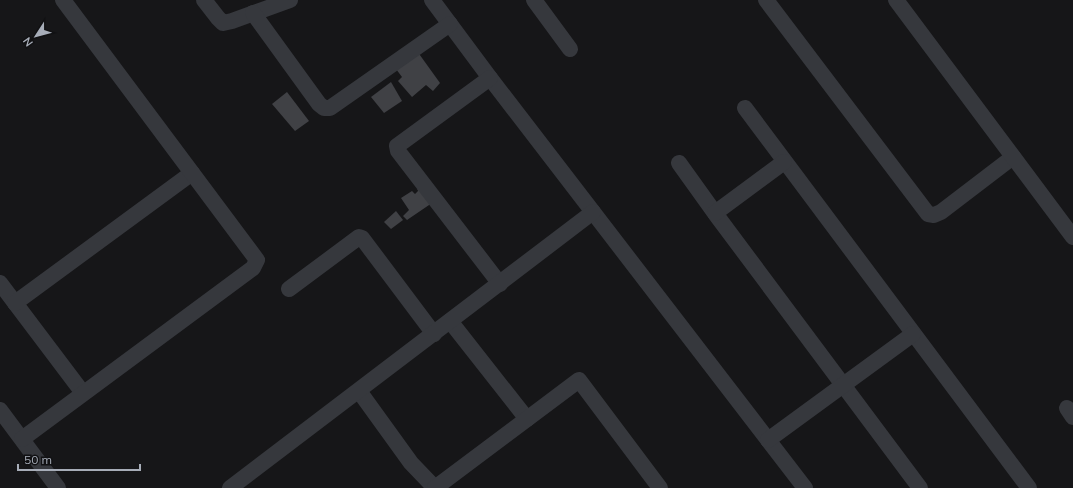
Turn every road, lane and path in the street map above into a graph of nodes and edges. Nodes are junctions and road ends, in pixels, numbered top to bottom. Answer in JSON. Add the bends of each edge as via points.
{"nodes":[{"id":1,"x":63,"y":0,"type":"edge"},
{"id":2,"x":204,"y":0,"type":"edge"},
{"id":3,"x":290,"y":0,"type":"edge"},
{"id":4,"x":432,"y":0,"type":"edge"},
{"id":5,"x":534,"y":0,"type":"edge"},
{"id":6,"x":766,"y":0,"type":"edge"},
{"id":7,"x":896,"y":0,"type":"edge"},
{"id":8,"x":253,"y":13,"type":"junction"},
{"id":9,"x":450,"y":24,"type":"junction"},
{"id":10,"x":570,"y":48,"type":"dead end"},
{"id":11,"x":490,"y":78,"type":"junction"},
{"id":12,"x":744,"y":108,"type":"dead end"},
{"id":13,"x":1013,"y":157,"type":"junction"},
{"id":14,"x":784,"y":162,"type":"junction"},
{"id":15,"x":679,"y":163,"type":"dead end"},
{"id":16,"x":192,"y":173,"type":"junction"},
{"id":17,"x":593,"y":212,"type":"junction"},
{"id":18,"x":715,"y":214,"type":"junction"},
{"id":19,"x":1073,"y":237,"type":"edge"},
{"id":20,"x":0,"y":283,"type":"edge"},
{"id":21,"x":500,"y":284,"type":"junction"},
{"id":22,"x":289,"y":289,"type":"dead end"},
{"id":23,"x":15,"y":303,"type":"junction"},
{"id":24,"x":450,"y":321,"type":"junction"},
{"id":25,"x":434,"y":334,"type":"junction"},
{"id":26,"x":913,"y":334,"type":"junction"},
{"id":27,"x":843,"y":385,"type":"junction"},
{"id":28,"x":359,"y":391,"type":"junction"},
{"id":29,"x":83,"y":393,"type":"junction"},
{"id":30,"x":0,"y":410,"type":"edge"},
{"id":31,"x":527,"y":419,"type":"junction"},
{"id":32,"x":22,"y":439,"type":"junction"},
{"id":33,"x":768,"y":440,"type":"junction"},
{"id":34,"x":58,"y":488,"type":"edge"},
{"id":35,"x":230,"y":488,"type":"edge"},
{"id":36,"x":435,"y":488,"type":"edge"},
{"id":37,"x":660,"y":488,"type":"edge"},
{"id":38,"x":805,"y":488,"type":"edge"},
{"id":39,"x":920,"y":488,"type":"edge"},
{"id":40,"x":1029,"y":488,"type":"edge"}],
"edges":[{"from":1,"to":16,"type":"street"},
{"from":2,"to":8,"type":"street","via":[[223,23]]},
{"from":3,"to":8,"type":"street"},
{"from":4,"to":9,"type":"street"},
{"from":5,"to":10,"type":"street"},
{"from":6,"to":13,"type":"street","via":[[928,214],[941,212]]},
{"from":7,"to":13,"type":"street"},
{"from":8,"to":9,"type":"street","via":[[324,108],[330,108]]},
{"from":9,"to":11,"type":"street"},
{"from":11,"to":17,"type":"street"},
{"from":11,"to":21,"type":"street","via":[[398,146],[398,151]]},
{"from":12,"to":14,"type":"street"},
{"from":13,"to":19,"type":"street"},
{"from":14,"to":18,"type":"street"},
{"from":14,"to":26,"type":"street"},
{"from":15,"to":18,"type":"street"},
{"from":16,"to":23,"type":"street"},
{"from":16,"to":29,"type":"street","via":[[257,260],[254,268]]},
{"from":17,"to":21,"type":"street"},
{"from":17,"to":33,"type":"street"},
{"from":18,"to":27,"type":"street"},
{"from":20,"to":23,"type":"street"},
{"from":21,"to":24,"type":"street"},
{"from":22,"to":25,"type":"street","via":[[359,237]]},
{"from":23,"to":29,"type":"street"},
{"from":24,"to":25,"type":"street"},
{"from":24,"to":31,"type":"street"},
{"from":25,"to":28,"type":"street"},
{"from":26,"to":27,"type":"street"},
{"from":26,"to":40,"type":"street"},
{"from":27,"to":33,"type":"street"},
{"from":27,"to":39,"type":"street"},
{"from":28,"to":35,"type":"street"},
{"from":28,"to":36,"type":"street","via":[[411,463]]},
{"from":29,"to":32,"type":"street"},
{"from":30,"to":32,"type":"street"},
{"from":31,"to":36,"type":"street"},
{"from":31,"to":37,"type":"street","via":[[579,380]]},
{"from":32,"to":34,"type":"street"},
{"from":33,"to":38,"type":"street"}]}
